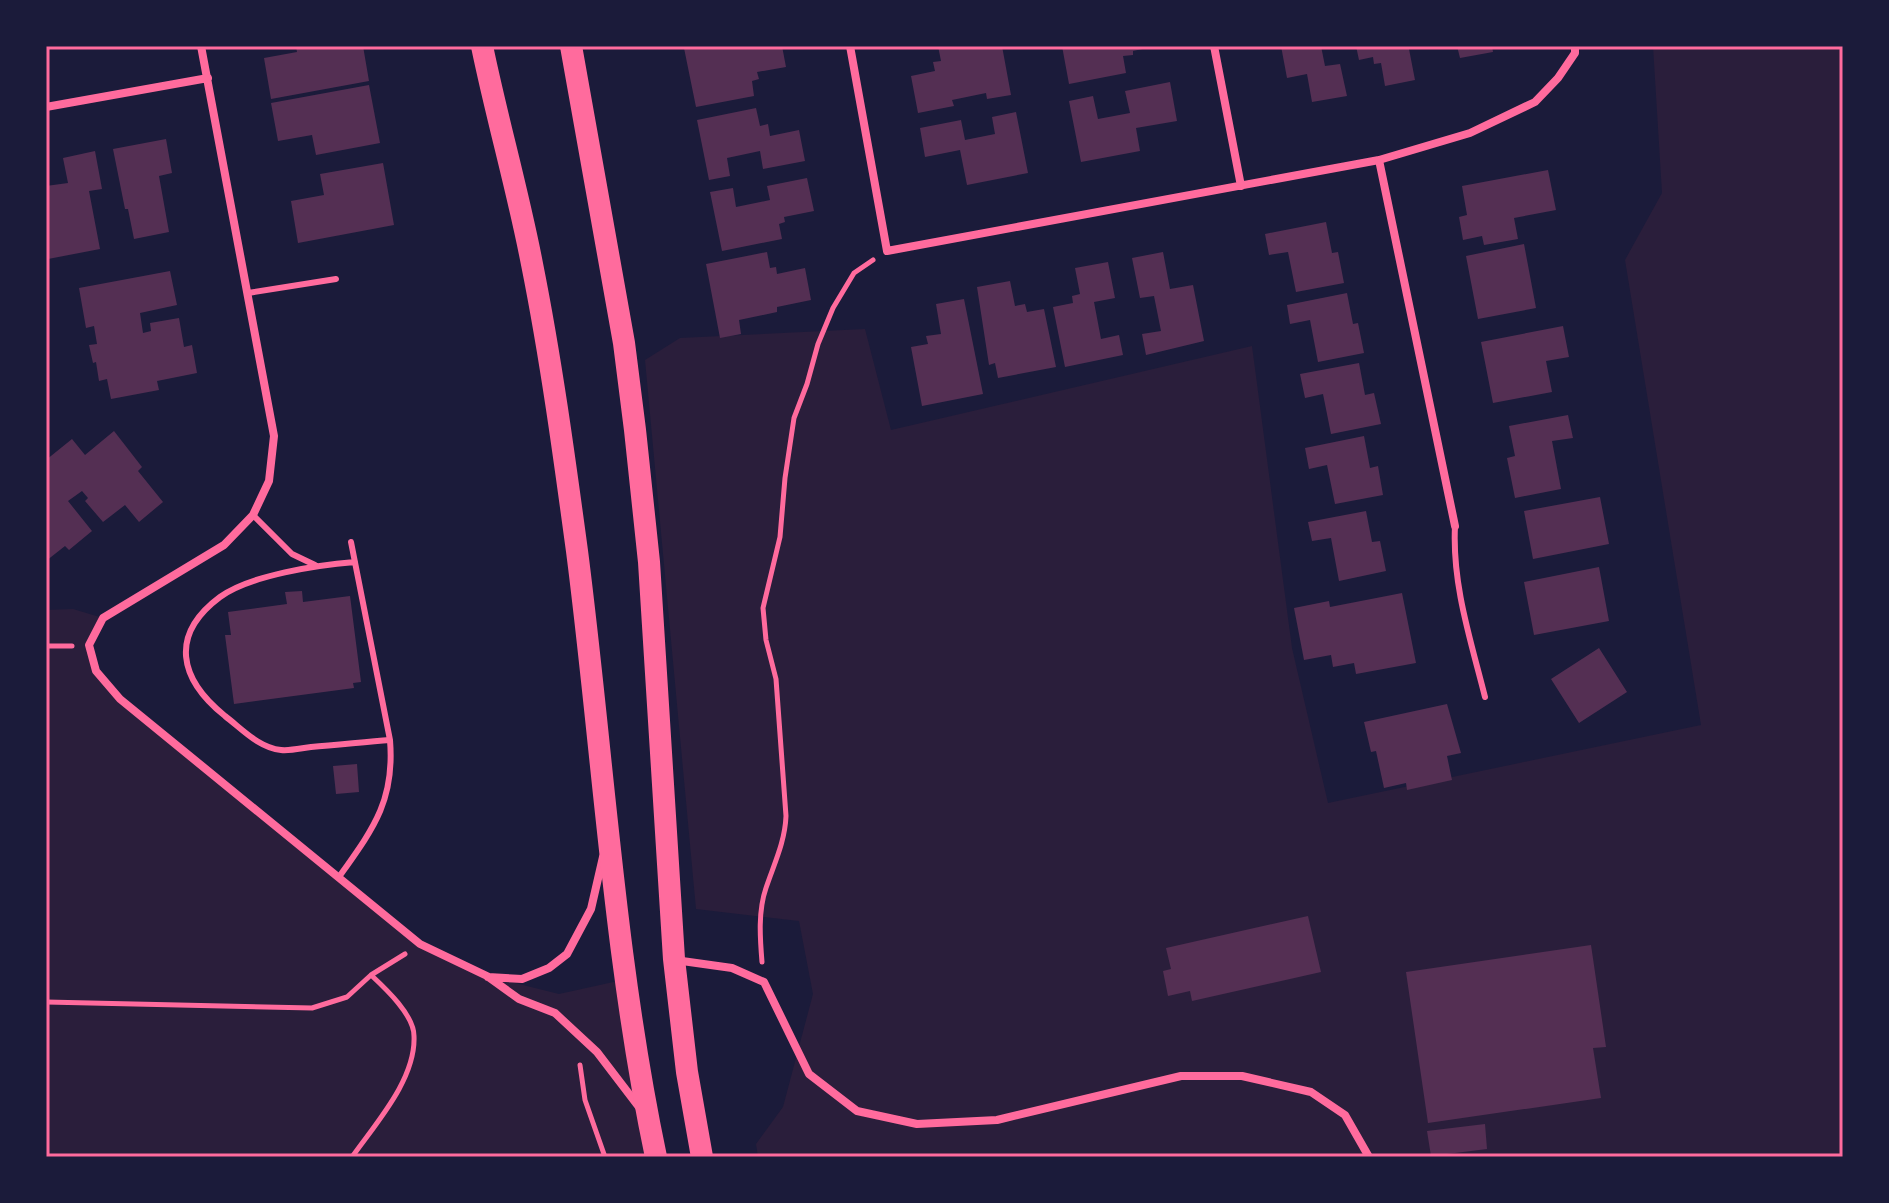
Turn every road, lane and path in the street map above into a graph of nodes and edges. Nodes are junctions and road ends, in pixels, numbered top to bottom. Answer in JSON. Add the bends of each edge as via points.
{"nodes":[{"id":1,"x":201,"y":46,"type":"edge"},
{"id":2,"x":482,"y":46,"type":"edge"},
{"id":3,"x":571,"y":46,"type":"edge"},
{"id":4,"x":850,"y":46,"type":"edge"},
{"id":5,"x":1214,"y":46,"type":"edge"},
{"id":6,"x":1575,"y":46,"type":"edge"},
{"id":7,"x":208,"y":78,"type":"junction"},
{"id":8,"x":46,"y":107,"type":"edge"},
{"id":9,"x":1379,"y":160,"type":"junction"},
{"id":10,"x":1241,"y":186,"type":"junction"},
{"id":11,"x":887,"y":251,"type":"junction"},
{"id":12,"x":336,"y":279,"type":"dead end"},
{"id":13,"x":248,"y":293,"type":"junction"},
{"id":14,"x":253,"y":515,"type":"junction"},
{"id":15,"x":1455,"y":526,"type":"joint"},
{"id":16,"x":351,"y":542,"type":"dead end"},
{"id":17,"x":355,"y":562,"type":"junction"},
{"id":18,"x":315,"y":566,"type":"junction"},
{"id":19,"x":1485,"y":697,"type":"dead end"},
{"id":20,"x":390,"y":740,"type":"junction"},
{"id":21,"x":608,"y":836,"type":"junction"},
{"id":22,"x":339,"y":877,"type":"junction"},
{"id":23,"x":420,"y":944,"type":"junction"},
{"id":24,"x":674,"y":959,"type":"junction"},
{"id":25,"x":371,"y":975,"type":"junction"},
{"id":26,"x":487,"y":976,"type":"junction"},
{"id":27,"x":764,"y":982,"type":"junction"},
{"id":28,"x":46,"y":1002,"type":"edge"},
{"id":29,"x":576,"y":1059,"type":"dead end"},
{"id":30,"x":648,"y":1118,"type":"junction"},
{"id":31,"x":352,"y":1157,"type":"edge"},
{"id":32,"x":605,"y":1157,"type":"edge"},
{"id":33,"x":656,"y":1157,"type":"edge"},
{"id":34,"x":702,"y":1157,"type":"edge"},
{"id":35,"x":1369,"y":1157,"type":"edge"}],
"edges":[{"from":1,"to":7,"type":"street"},
{"from":2,"to":21,"type":"highway","via":[[532,263],[555,395]]},
{"from":3,"to":24,"type":"highway","via":[[635,430]]},
{"from":4,"to":11,"type":"street"},
{"from":5,"to":10,"type":"street"},
{"from":6,"to":9,"type":"street","via":[[1558,78],[1535,102],[1470,133]]},
{"from":7,"to":8,"type":"street"},
{"from":7,"to":13,"type":"street"},
{"from":9,"to":10,"type":"street"},
{"from":9,"to":15,"type":"street"},
{"from":10,"to":11,"type":"street"},
{"from":11,"to":27,"type":"path","via":[[854,273],[833,308],[789,447],[780,537],[763,608],[776,679],[786,816],[786,832],[762,902]]},
{"from":12,"to":13,"type":"lane"},
{"from":13,"to":14,"type":"street","via":[[274,436],[269,481]]},
{"from":14,"to":18,"type":"lane","via":[[292,554]]},
{"from":14,"to":22,"type":"street","via":[[224,545],[103,618],[89,645],[96,671],[120,699]]},
{"from":15,"to":19,"type":"lane","via":[[1456,579]]},
{"from":16,"to":17,"type":"lane"},
{"from":17,"to":18,"type":"lane"},
{"from":17,"to":20,"type":"lane"},
{"from":18,"to":20,"type":"lane","via":[[221,596],[186,639],[184,659],[192,680],[208,702],[263,746],[282,750]]},
{"from":20,"to":22,"type":"lane","via":[[392,775],[383,806]]},
{"from":21,"to":26,"type":"street","via":[[591,909],[567,954],[522,979]]},
{"from":21,"to":30,"type":"highway"},
{"from":22,"to":23,"type":"street"},
{"from":23,"to":25,"type":"path"},
{"from":23,"to":26,"type":"street"},
{"from":24,"to":27,"type":"street","via":[[732,968]]},
{"from":24,"to":34,"type":"highway"},
{"from":25,"to":28,"type":"path","via":[[347,997],[312,1008]]},
{"from":25,"to":31,"type":"path","via":[[399,1003],[415,1034],[406,1080]]},
{"from":26,"to":30,"type":"street","via":[[519,999],[555,1013],[575,1030]]},
{"from":27,"to":35,"type":"street","via":[[809,1074],[857,1111],[917,1124],[997,1120],[1181,1076],[1242,1076],[1311,1092],[1345,1115]]},
{"from":29,"to":32,"type":"path"},
{"from":30,"to":33,"type":"highway"}]}
